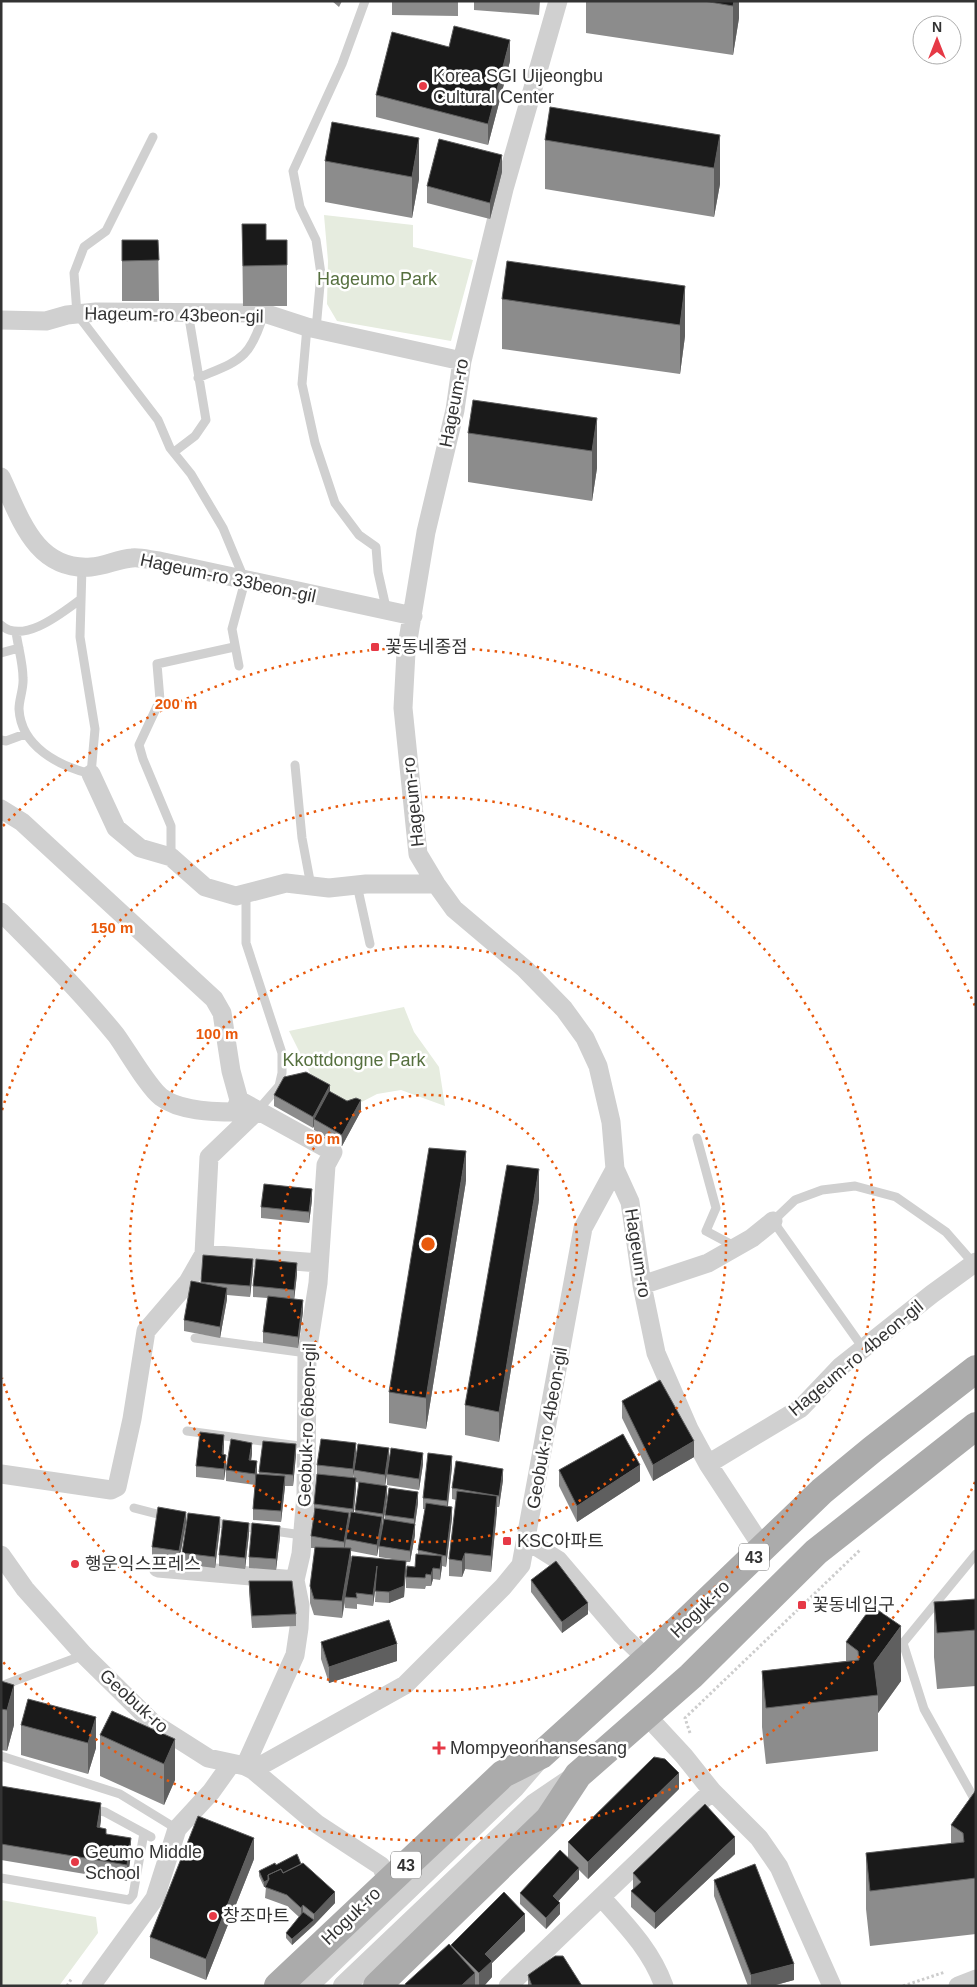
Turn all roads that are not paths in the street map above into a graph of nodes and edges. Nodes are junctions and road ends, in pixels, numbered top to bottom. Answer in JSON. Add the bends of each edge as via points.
{"nodes":[{"id":1,"x":365,"y":1,"type":"edge"},
{"id":2,"x":558,"y":1,"type":"edge"},
{"id":3,"x":153,"y":137,"type":"dead end"},
{"id":4,"x":188,"y":312,"type":"junction"},
{"id":5,"x":264,"y":313,"type":"junction"},
{"id":6,"x":77,"y":314,"type":"junction"},
{"id":7,"x":1,"y":320,"type":"edge"},
{"id":8,"x":312,"y":328,"type":"junction"},
{"id":9,"x":462,"y":361,"type":"junction"},
{"id":10,"x":198,"y":378,"type":"junction"},
{"id":11,"x":174,"y":452,"type":"junction"},
{"id":12,"x":1,"y":477,"type":"edge"},
{"id":13,"x":82,"y":567,"type":"junction"},
{"id":14,"x":246,"y":580,"type":"junction"},
{"id":15,"x":81,"y":599,"type":"junction"},
{"id":16,"x":387,"y":612,"type":"junction"},
{"id":17,"x":413,"y":616,"type":"junction"},
{"id":18,"x":1,"y":625,"type":"edge"},
{"id":19,"x":16,"y":632,"type":"junction"},
{"id":20,"x":234,"y":647,"type":"junction"},
{"id":21,"x":19,"y":648,"type":"junction"},
{"id":22,"x":1,"y":653,"type":"edge"},
{"id":23,"x":239,"y":666,"type":"dead end"},
{"id":24,"x":26,"y":734,"type":"junction"},
{"id":25,"x":1,"y":740,"type":"edge"},
{"id":26,"x":295,"y":765,"type":"dead end"},
{"id":27,"x":91,"y":774,"type":"junction"},
{"id":28,"x":1,"y":809,"type":"edge"},
{"id":29,"x":171,"y":857,"type":"junction"},
{"id":30,"x":436,"y":884,"type":"junction"},
{"id":31,"x":357,"y":885,"type":"junction"},
{"id":32,"x":311,"y":886,"type":"junction"},
{"id":33,"x":246,"y":893,"type":"junction"},
{"id":34,"x":1,"y":912,"type":"edge"},
{"id":35,"x":370,"y":944,"type":"dead end"},
{"id":36,"x":239,"y":1100,"type":"junction"},
{"id":37,"x":258,"y":1110,"type":"junction"},
{"id":38,"x":697,"y":1138,"type":"dead end"},
{"id":39,"x":615,"y":1169,"type":"junction"},
{"id":40,"x":773,"y":1221,"type":"junction"},
{"id":41,"x":736,"y":1247,"type":"junction"},
{"id":42,"x":204,"y":1254,"type":"junction"},
{"id":43,"x":319,"y":1263,"type":"junction"},
{"id":44,"x":975,"y":1263,"type":"edge"},
{"id":45,"x":642,"y":1285,"type":"junction"},
{"id":46,"x":195,"y":1338,"type":"dead end"},
{"id":47,"x":863,"y":1348,"type":"junction"},
{"id":48,"x":307,"y":1354,"type":"junction"},
{"id":49,"x":976,"y":1370,"type":"edge"},
{"id":50,"x":976,"y":1426,"type":"edge"},
{"id":51,"x":187,"y":1431,"type":"dead end"},
{"id":52,"x":307,"y":1447,"type":"junction"},
{"id":53,"x":708,"y":1464,"type":"junction"},
{"id":54,"x":1,"y":1474,"type":"edge"},
{"id":55,"x":134,"y":1508,"type":"dead end"},
{"id":56,"x":526,"y":1540,"type":"junction"},
{"id":57,"x":305,"y":1548,"type":"junction"},
{"id":58,"x":763,"y":1548,"type":"junction"},
{"id":59,"x":976,"y":1554,"type":"edge"},
{"id":60,"x":2,"y":1559,"type":"edge"},
{"id":61,"x":158,"y":1568,"type":"dead end"},
{"id":62,"x":295,"y":1580,"type":"junction"},
{"id":63,"x":84,"y":1655,"type":"junction"},
{"id":64,"x":647,"y":1659,"type":"junction"},
{"id":65,"x":1,"y":1686,"type":"edge"},
{"id":66,"x":646,"y":1715,"type":"junction"},
{"id":67,"x":541,"y":1755,"type":"junction"},
{"id":68,"x":1,"y":1756,"type":"edge"},
{"id":69,"x":243,"y":1766,"type":"junction"},
{"id":70,"x":578,"y":1775,"type":"junction"},
{"id":71,"x":712,"y":1791,"type":"junction"},
{"id":72,"x":976,"y":1802,"type":"edge"},
{"id":73,"x":86,"y":1807,"type":"edge"},
{"id":74,"x":177,"y":1829,"type":"junction"},
{"id":75,"x":1,"y":1878,"type":"edge"},
{"id":76,"x":388,"y":1881,"type":"junction"},
{"id":77,"x":601,"y":1897,"type":"junction"},
{"id":78,"x":953,"y":1978,"type":"edge"},
{"id":79,"x":976,"y":1979,"type":"edge"},
{"id":80,"x":90,"y":1986,"type":"edge"},
{"id":81,"x":278,"y":1986,"type":"edge"},
{"id":82,"x":307,"y":1986,"type":"edge"},
{"id":83,"x":344,"y":1986,"type":"edge"},
{"id":84,"x":377,"y":1986,"type":"edge"},
{"id":85,"x":508,"y":1986,"type":"edge"},
{"id":86,"x":664,"y":1986,"type":"edge"},
{"id":87,"x":832,"y":1986,"type":"edge"}],
"edges":[{"from":1,"to":8,"type":"lane","via":[[342,64],[293,170],[300,207],[316,240],[320,265]]},
{"from":2,"to":9,"type":"street","name":"Hageum-ro","via":[[504,189]]},
{"from":3,"to":6,"type":"lane","via":[[106,231],[84,247],[74,273]]},
{"from":4,"to":5,"type":"street","name":"Hageum-ro 43beon-gil"},
{"from":4,"to":6,"type":"street","name":"Hageum-ro 43beon-gil"},
{"from":4,"to":10,"type":"lane"},
{"from":5,"to":8,"type":"street","name":"Hageum-ro 43beon-gil"},
{"from":5,"to":10,"type":"lane","via":[[256,339],[239,361]]},
{"from":6,"to":7,"type":"street","name":"Hageum-ro 43beon-gil","via":[[46,321]]},
{"from":6,"to":11,"type":"lane","via":[[158,420]]},
{"from":8,"to":9,"type":"street","name":"Hageum-ro 43beon-gil"},
{"from":8,"to":16,"type":"lane","via":[[302,384],[315,443],[335,504],[359,535],[376,548]]},
{"from":9,"to":17,"type":"street","name":"Hageum-ro","via":[[456,410],[426,532]]},
{"from":10,"to":11,"type":"lane","via":[[206,420],[195,436]]},
{"from":11,"to":14,"type":"lane","via":[[223,528]]},
{"from":12,"to":13,"type":"street","name":"Hageum-ro 33beon-gil","via":[[36,546],[53,559]]},
{"from":13,"to":14,"type":"street","name":"Hageum-ro 33beon-gil","via":[[133,558]]},
{"from":13,"to":15,"type":"lane"},
{"from":14,"to":16,"type":"street","name":"Hageum-ro 33beon-gil"},
{"from":14,"to":20,"type":"lane","via":[[232,629]]},
{"from":15,"to":19,"type":"lane","via":[[54,618],[25,632]]},
{"from":15,"to":27,"type":"lane","via":[[80,637],[94,729]]},
{"from":16,"to":17,"type":"street","name":"Hageum-ro 33beon-gil"},
{"from":17,"to":30,"type":"street","name":"Hageum-ro","via":[[406,652],[403,708],[418,854]]},
{"from":18,"to":19,"type":"lane"},
{"from":19,"to":21,"type":"lane"},
{"from":20,"to":23,"type":"lane"},
{"from":20,"to":29,"type":"lane","via":[[157,664],[160,700],[139,745],[171,826]]},
{"from":21,"to":22,"type":"lane"},
{"from":21,"to":24,"type":"lane","via":[[23,678],[19,709]]},
{"from":24,"to":25,"type":"lane"},
{"from":24,"to":27,"type":"lane","via":[[42,752],[69,768]]},
{"from":26,"to":32,"type":"lane","via":[[302,838]]},
{"from":27,"to":29,"type":"street","via":[[116,828],[140,848]]},
{"from":28,"to":36,"type":"street","via":[[22,822],[214,999],[222,1013]]},
{"from":29,"to":33,"type":"street","via":[[205,887],[236,896]]},
{"from":30,"to":31,"type":"street"},
{"from":30,"to":39,"type":"street","name":"Hageum-ro","via":[[454,909],[524,969],[564,1009],[585,1038],[598,1066],[611,1122]]},
{"from":31,"to":32,"type":"street"},
{"from":31,"to":35,"type":"lane"},
{"from":32,"to":33,"type":"street","via":[[286,883]]},
{"from":33,"to":37,"type":"lane","via":[[246,943],[282,1053],[279,1086]]},
{"from":34,"to":36,"type":"street","via":[[69,981],[116,1036],[160,1096],[178,1105],[220,1112],[235,1112]]},
{"from":36,"to":37,"type":"street","name":"Geobuk-ro 6beon-gil"},
{"from":37,"to":42,"type":"street","via":[[210,1157]]},
{"from":37,"to":43,"type":"street","name":"Geobuk-ro 6beon-gil","via":[[333,1152],[326,1165]]},
{"from":38,"to":41,"type":"lane","via":[[716,1208],[706,1231]]},
{"from":39,"to":45,"type":"street","name":"Hageum-ro","via":[[630,1202]]},
{"from":39,"to":56,"type":"street","name":"Geobuk-ro 4beon-gil","via":[[583,1228]]},
{"from":40,"to":41,"type":"street"},
{"from":40,"to":44,"type":"lane","via":[[795,1200],[822,1190],[855,1186],[896,1197],[946,1232]]},
{"from":40,"to":47,"type":"lane"},
{"from":41,"to":45,"type":"street","via":[[708,1263]]},
{"from":42,"to":43,"type":"street"},
{"from":42,"to":54,"type":"street","via":[[188,1282],[146,1331],[117,1487],[110,1490]]},
{"from":43,"to":48,"type":"street","name":"Geobuk-ro 6beon-gil"},
{"from":44,"to":47,"type":"street","name":"Hageum-ro 4beon-gil"},
{"from":45,"to":53,"type":"street","name":"Hageum-ro","via":[[656,1353]]},
{"from":46,"to":48,"type":"lane"},
{"from":47,"to":53,"type":"street","name":"Hageum-ro 4beon-gil","via":[[801,1408]]},
{"from":48,"to":52,"type":"street","name":"Geobuk-ro 6beon-gil"},
{"from":49,"to":58,"type":"main road","name":"Hoguk-ro","number":"43","via":[[866,1455]]},
{"from":50,"to":66,"type":"main road","number":"43","via":[[816,1552],[691,1676]]},
{"from":51,"to":52,"type":"lane"},
{"from":52,"to":57,"type":"street","name":"Geobuk-ro 6beon-gil","via":[[309,1478]]},
{"from":53,"to":58,"type":"street","name":"Hageum-ro"},
{"from":55,"to":57,"type":"lane"},
{"from":56,"to":64,"type":"street","via":[[558,1560],[622,1635]]},
{"from":56,"to":69,"type":"street","name":"Geobuk-ro 4beon-gil","via":[[521,1565],[503,1587],[404,1685]]},
{"from":57,"to":62,"type":"street","name":"Geobuk-ro 6beon-gil"},
{"from":58,"to":64,"type":"main road","name":"Hoguk-ro","number":"43"},
{"from":59,"to":72,"type":"lane","via":[[903,1643],[924,1709]]},
{"from":60,"to":63,"type":"street","name":"Geobuk-ro"},
{"from":61,"to":62,"type":"street"},
{"from":62,"to":69,"type":"street","name":"Geobuk-ro 6beon-gil","via":[[300,1613],[295,1655]]},
{"from":63,"to":65,"type":"lane"},
{"from":63,"to":69,"type":"street","name":"Geobuk-ro","via":[[153,1724],[208,1758]]},
{"from":64,"to":67,"type":"main road","name":"Hoguk-ro","number":"43"},
{"from":66,"to":70,"type":"main road","number":"43"},
{"from":66,"to":71,"type":"street"},
{"from":67,"to":76,"type":"main road","name":"Hoguk-ro","number":"43","via":[[503,1774]]},
{"from":67,"to":82,"type":"street","name":"Hoguk-ro","via":[[514,1787]]},
{"from":68,"to":74,"type":"lane","via":[[120,1794]]},
{"from":69,"to":74,"type":"street","via":[[211,1792]]},
{"from":69,"to":76,"type":"street","name":"Geobuk-ro","via":[[317,1824],[381,1866]]},
{"from":70,"to":83,"type":"street","via":[[535,1804]]},
{"from":70,"to":84,"type":"main road","number":"43","via":[[549,1819]]},
{"from":71,"to":77,"type":"street"},
{"from":71,"to":87,"type":"street","via":[[759,1838],[779,1867]]},
{"from":73,"to":75,"type":"lane","via":[[105,1812],[148,1835],[129,1900]]},
{"from":74,"to":80,"type":"street","via":[[155,1898]]},
{"from":76,"to":81,"type":"main road","name":"Hoguk-ro","number":"43"},
{"from":77,"to":85,"type":"street"},
{"from":77,"to":86,"type":"street","via":[[637,1936]]},
{"from":78,"to":79,"type":"street"}]}
